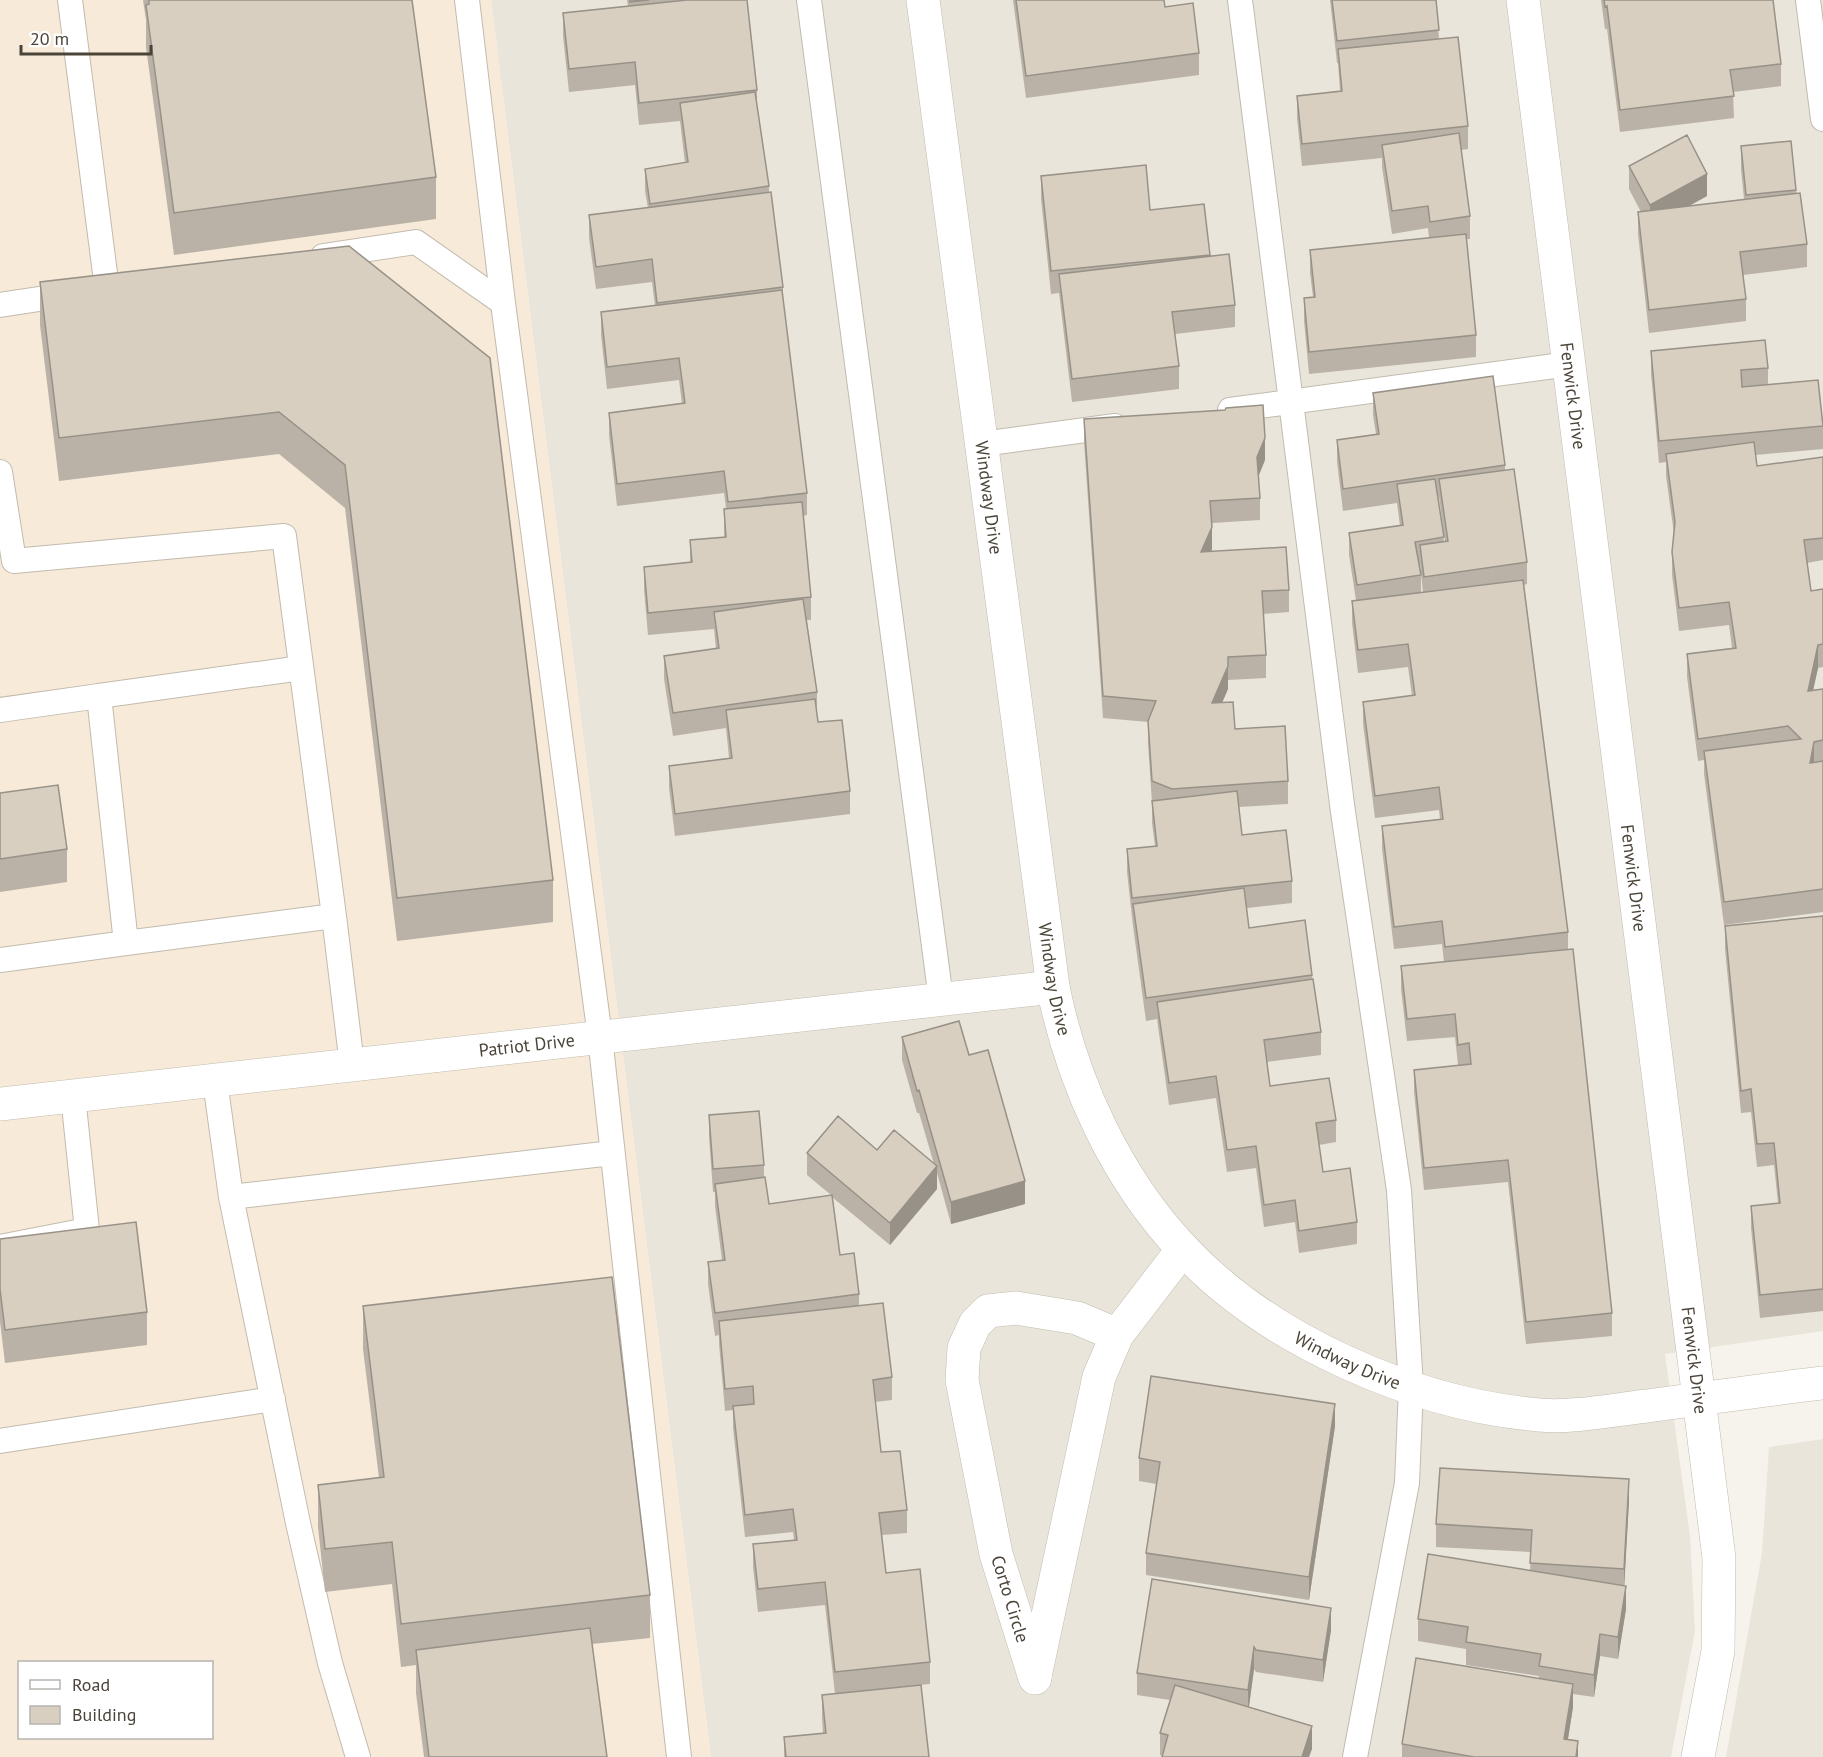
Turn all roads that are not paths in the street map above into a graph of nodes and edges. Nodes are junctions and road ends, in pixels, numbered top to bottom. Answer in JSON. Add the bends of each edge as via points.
{"nodes":[{"id":1,"x":70,"y":0,"type":"edge"},
{"id":2,"x":467,"y":0,"type":"edge"},
{"id":3,"x":809,"y":0,"type":"edge"},
{"id":4,"x":924,"y":0,"type":"edge"},
{"id":5,"x":1240,"y":0,"type":"edge"},
{"id":6,"x":1523,"y":0,"type":"edge"},
{"id":7,"x":1808,"y":0,"type":"edge"},
{"id":8,"x":1823,"y":119,"type":"edge"},
{"id":9,"x":302,"y":259,"type":"edge"},
{"id":10,"x":503,"y":303,"type":"junction"},
{"id":11,"x":0,"y":305,"type":"edge"},
{"id":12,"x":1569,"y":364,"type":"junction"},
{"id":13,"x":1292,"y":402,"type":"junction"},
{"id":14,"x":1211,"y":413,"type":"edge"},
{"id":15,"x":1142,"y":422,"type":"edge"},
{"id":16,"x":982,"y":444,"type":"junction"},
{"id":17,"x":0,"y":472,"type":"edge"},
{"id":18,"x":7,"y":562,"type":"edge"},
{"id":19,"x":301,"y":668,"type":"junction"},
{"id":20,"x":99,"y":696,"type":"junction"},
{"id":21,"x":0,"y":710,"type":"edge"},
{"id":22,"x":334,"y":916,"type":"junction"},
{"id":23,"x":126,"y":942,"type":"junction"},
{"id":24,"x":0,"y":960,"type":"edge"},
{"id":25,"x":1053,"y":987,"type":"junction"},
{"id":26,"x":941,"y":999,"type":"junction"},
{"id":27,"x":600,"y":1037,"type":"junction"},
{"id":28,"x":352,"y":1065,"type":"junction"},
{"id":29,"x":215,"y":1081,"type":"junction"},
{"id":30,"x":73,"y":1096,"type":"junction"},
{"id":31,"x":0,"y":1104,"type":"edge"},
{"id":32,"x":612,"y":1153,"type":"junction"},
{"id":33,"x":231,"y":1197,"type":"junction"},
{"id":34,"x":0,"y":1247,"type":"edge"},
{"id":35,"x":1183,"y":1250,"type":"junction"},
{"id":36,"x":1117,"y":1335,"type":"junction"},
{"id":37,"x":1823,"y":1383,"type":"edge"},
{"id":38,"x":1411,"y":1387,"type":"junction"},
{"id":39,"x":273,"y":1399,"type":"junction"},
{"id":40,"x":1699,"y":1399,"type":"junction"},
{"id":41,"x":0,"y":1441,"type":"edge"},
{"id":42,"x":358,"y":1757,"type":"edge"},
{"id":43,"x":679,"y":1757,"type":"edge"},
{"id":44,"x":1355,"y":1757,"type":"edge"},
{"id":45,"x":1698,"y":1757,"type":"edge"}],
"edges":[{"from":1,"to":11,"type":"lane","via":[[118,287]]},
{"from":2,"to":10,"type":"lane"},
{"from":3,"to":26,"type":"lane"},
{"from":4,"to":16,"type":"street","name":"Windway Drive"},
{"from":5,"to":13,"type":"lane"},
{"from":6,"to":12,"type":"street","name":"Fenwick Drive"},
{"from":7,"to":8,"type":"lane"},
{"from":9,"to":10,"type":"lane","via":[[416,242]]},
{"from":10,"to":27,"type":"lane"},
{"from":12,"to":13,"type":"lane"},
{"from":12,"to":40,"type":"street","name":"Fenwick Drive"},
{"from":13,"to":14,"type":"lane"},
{"from":13,"to":38,"type":"lane","via":[[1343,812],[1399,1190]]},
{"from":15,"to":16,"type":"lane"},
{"from":16,"to":25,"type":"street","name":"Windway Drive"},
{"from":17,"to":18,"type":"lane"},
{"from":18,"to":19,"type":"lane","via":[[284,536]]},
{"from":19,"to":20,"type":"lane"},
{"from":19,"to":22,"type":"lane"},
{"from":20,"to":21,"type":"lane"},
{"from":20,"to":23,"type":"lane"},
{"from":22,"to":23,"type":"lane"},
{"from":22,"to":28,"type":"lane"},
{"from":23,"to":24,"type":"lane"},
{"from":25,"to":26,"type":"street","name":"Patriot Drive"},
{"from":25,"to":35,"type":"street","name":"Windway Drive","via":[[1060,1021],[1094,1118],[1145,1203]]},
{"from":26,"to":27,"type":"street","name":"Patriot Drive"},
{"from":27,"to":28,"type":"street","name":"Patriot Drive"},
{"from":27,"to":32,"type":"lane"},
{"from":28,"to":29,"type":"street","name":"Patriot Drive"},
{"from":29,"to":30,"type":"street","name":"Patriot Drive"},
{"from":29,"to":33,"type":"lane"},
{"from":30,"to":31,"type":"street","name":"Patriot Drive"},
{"from":30,"to":34,"type":"lane","via":[[87,1230]]},
{"from":32,"to":33,"type":"lane"},
{"from":32,"to":43,"type":"lane"},
{"from":33,"to":39,"type":"lane"},
{"from":35,"to":36,"type":"street","name":"Corto Circle"},
{"from":35,"to":38,"type":"street","name":"Windway Drive","via":[[1229,1291],[1285,1329],[1335,1358]]},
{"from":36,"to":36,"type":"street","name":"Corto Circle","via":[[1077,1318],[1016,1308],[988,1311],[975,1324],[964,1347],[962,1380],[996,1554],[1035,1677],[1099,1377]]},
{"from":37,"to":40,"type":"street","name":"Windway Drive"},
{"from":38,"to":40,"type":"street","name":"Windway Drive","via":[[1488,1407],[1541,1415]]},
{"from":38,"to":44,"type":"lane","via":[[1407,1483]]},
{"from":39,"to":41,"type":"lane"},
{"from":39,"to":42,"type":"lane","via":[[330,1664]]},
{"from":40,"to":45,"type":"street","name":"Fenwick Drive","via":[[1719,1558],[1718,1651]]}]}
